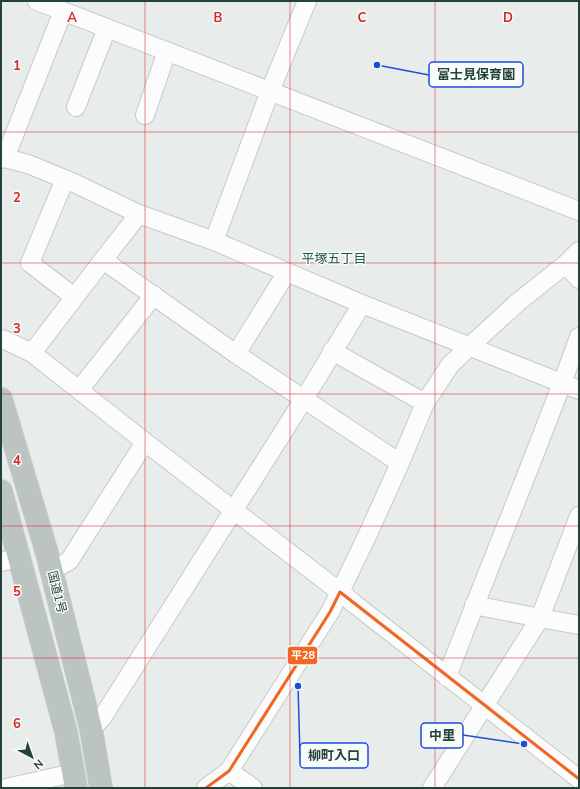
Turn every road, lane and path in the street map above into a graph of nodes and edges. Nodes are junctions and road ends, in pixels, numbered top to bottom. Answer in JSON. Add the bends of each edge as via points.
{"nodes":[{"id":1,"x":37,"y":1,"type":"edge"},
{"id":2,"x":307,"y":1,"type":"edge"},
{"id":3,"x":63,"y":11,"type":"junction"},
{"id":4,"x":108,"y":28,"type":"junction"},
{"id":5,"x":167,"y":51,"type":"junction"},
{"id":6,"x":270,"y":91,"type":"junction"},
{"id":7,"x":76,"y":107,"type":"dead end"},
{"id":8,"x":145,"y":115,"type":"dead end"},
{"id":9,"x":3,"y":158,"type":"edge"},
{"id":10,"x":65,"y":179,"type":"junction"},
{"id":11,"x":579,"y":211,"type":"edge"},
{"id":12,"x":139,"y":214,"type":"junction"},
{"id":13,"x":214,"y":241,"type":"junction"},
{"id":14,"x":579,"y":251,"type":"edge"},
{"id":15,"x":103,"y":260,"type":"junction"},
{"id":16,"x":566,"y":264,"type":"junction"},
{"id":17,"x":287,"y":272,"type":"junction"},
{"id":18,"x":579,"y":279,"type":"edge"},
{"id":19,"x":154,"y":296,"type":"junction"},
{"id":20,"x":74,"y":297,"type":"junction"},
{"id":21,"x":362,"y":304,"type":"junction"},
{"id":22,"x":579,"y":337,"type":"edge"},
{"id":23,"x":1,"y":339,"type":"edge"},
{"id":24,"x":469,"y":346,"type":"junction"},
{"id":25,"x":332,"y":351,"type":"junction"},
{"id":26,"x":32,"y":353,"type":"junction"},
{"id":27,"x":236,"y":354,"type":"junction"},
{"id":28,"x":562,"y":384,"type":"junction"},
{"id":29,"x":79,"y":390,"type":"junction"},
{"id":30,"x":579,"y":390,"type":"edge"},
{"id":31,"x":1,"y":399,"type":"edge"},
{"id":32,"x":304,"y":399,"type":"junction"},
{"id":33,"x":425,"y":404,"type":"junction"},
{"id":34,"x":145,"y":442,"type":"junction"},
{"id":35,"x":400,"y":463,"type":"junction"},
{"id":36,"x":1,"y":491,"type":"edge"},
{"id":37,"x":233,"y":509,"type":"junction"},
{"id":38,"x":579,"y":516,"type":"edge"},
{"id":39,"x":10,"y":560,"type":"edge"},
{"id":40,"x":51,"y":571,"type":"junction"},
{"id":41,"x":340,"y":592,"type":"junction"},
{"id":42,"x":474,"y":605,"type":"junction"},
{"id":43,"x":540,"y":618,"type":"junction"},
{"id":44,"x":579,"y":625,"type":"edge"},
{"id":45,"x":447,"y":677,"type":"junction"},
{"id":46,"x":485,"y":706,"type":"junction"},
{"id":47,"x":91,"y":729,"type":"junction"},
{"id":48,"x":229,"y":771,"type":"junction"},
{"id":49,"x":579,"y":779,"type":"edge"},
{"id":50,"x":75,"y":781,"type":"edge"},
{"id":51,"x":6,"y":788,"type":"edge"},
{"id":52,"x":101,"y":788,"type":"edge"},
{"id":53,"x":206,"y":788,"type":"edge"},
{"id":54,"x":253,"y":788,"type":"edge"},
{"id":55,"x":432,"y":788,"type":"edge"}],
"edges":[{"from":1,"to":3,"type":"street"},
{"from":2,"to":6,"type":"street"},
{"from":3,"to":4,"type":"street"},
{"from":3,"to":9,"type":"street"},
{"from":4,"to":5,"type":"street"},
{"from":4,"to":7,"type":"street"},
{"from":5,"to":6,"type":"street"},
{"from":5,"to":8,"type":"street"},
{"from":6,"to":11,"type":"street"},
{"from":6,"to":13,"type":"street"},
{"from":9,"to":10,"type":"street","via":[[28,164]]},
{"from":10,"to":12,"type":"street"},
{"from":10,"to":20,"type":"street","via":[[30,263]]},
{"from":12,"to":13,"type":"street"},
{"from":12,"to":15,"type":"street"},
{"from":13,"to":17,"type":"street"},
{"from":14,"to":16,"type":"street"},
{"from":15,"to":19,"type":"street"},
{"from":15,"to":20,"type":"street"},
{"from":16,"to":18,"type":"street"},
{"from":16,"to":24,"type":"street"},
{"from":17,"to":21,"type":"street"},
{"from":17,"to":27,"type":"street"},
{"from":19,"to":27,"type":"street"},
{"from":19,"to":29,"type":"street"},
{"from":20,"to":26,"type":"street"},
{"from":21,"to":24,"type":"street"},
{"from":21,"to":25,"type":"street"},
{"from":22,"to":28,"type":"street"},
{"from":23,"to":26,"type":"street"},
{"from":24,"to":28,"type":"street"},
{"from":24,"to":33,"type":"street","via":[[450,365]]},
{"from":25,"to":32,"type":"street"},
{"from":25,"to":33,"type":"street"},
{"from":26,"to":29,"type":"street"},
{"from":27,"to":32,"type":"street"},
{"from":28,"to":30,"type":"street"},
{"from":28,"to":42,"type":"street"},
{"from":29,"to":34,"type":"street"},
{"from":31,"to":40,"type":"highway","name":"国道1号"},
{"from":32,"to":35,"type":"street"},
{"from":32,"to":37,"type":"street"},
{"from":33,"to":35,"type":"street"},
{"from":34,"to":37,"type":"street"},
{"from":34,"to":40,"type":"street","via":[[69,561]]},
{"from":35,"to":41,"type":"street"},
{"from":36,"to":39,"type":"highway"},
{"from":37,"to":41,"type":"street"},
{"from":37,"to":47,"type":"street","via":[[102,718]]},
{"from":38,"to":43,"type":"street"},
{"from":39,"to":50,"type":"highway","via":[[66,732]]},
{"from":40,"to":47,"type":"highway","name":"国道1号"},
{"from":41,"to":45,"type":"street"},
{"from":41,"to":48,"type":"street","via":[[330,612]]},
{"from":42,"to":43,"type":"street"},
{"from":42,"to":45,"type":"street"},
{"from":43,"to":44,"type":"street"},
{"from":43,"to":46,"type":"street"},
{"from":45,"to":46,"type":"street"},
{"from":46,"to":49,"type":"street"},
{"from":46,"to":55,"type":"street"},
{"from":47,"to":52,"type":"highway","name":"国道1号"},
{"from":48,"to":53,"type":"street"},
{"from":48,"to":54,"type":"street"},
{"from":50,"to":51,"type":"street"}]}
